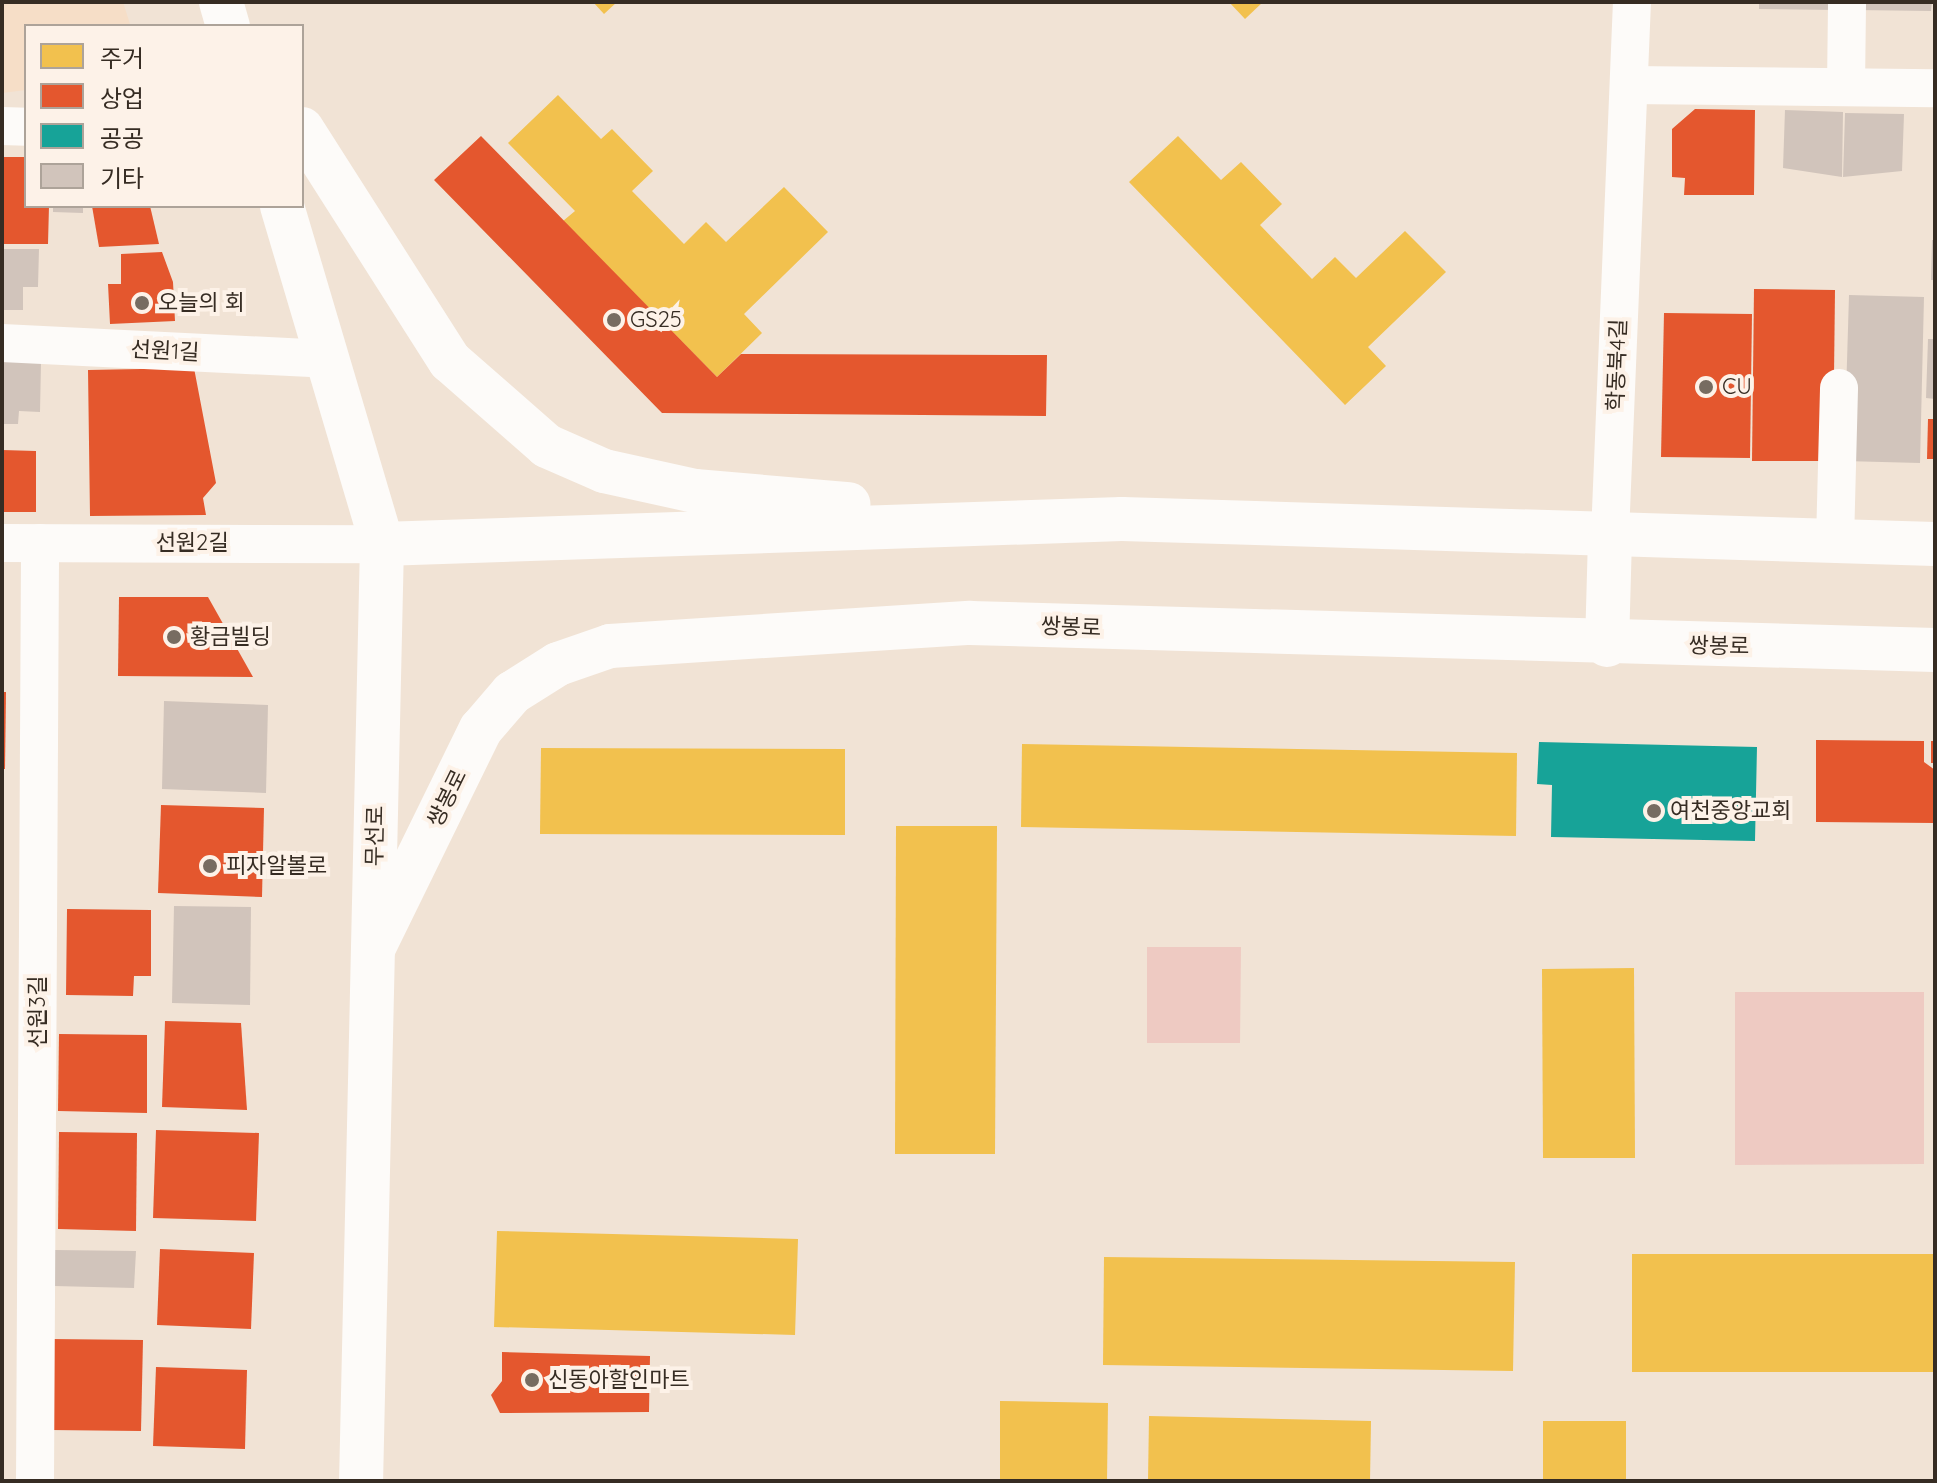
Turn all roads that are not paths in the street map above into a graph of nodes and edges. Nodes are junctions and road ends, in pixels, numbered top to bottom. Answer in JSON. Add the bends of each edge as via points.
{"nodes":[{"id":1,"x":221,"y":2,"type":"edge"},
{"id":2,"x":1632,"y":2,"type":"edge"},
{"id":3,"x":1847,"y":2,"type":"edge"},
{"id":4,"x":227,"y":24,"type":"edge"},
{"id":5,"x":1629,"y":85,"type":"junction"},
{"id":6,"x":1846,"y":87,"type":"junction"},
{"id":7,"x":1935,"y":88,"type":"edge"},
{"id":8,"x":2,"y":126,"type":"edge"},
{"id":9,"x":24,"y":127,"type":"edge"},
{"id":10,"x":304,"y":132,"type":"edge"},
{"id":11,"x":283,"y":208,"type":"edge"},
{"id":12,"x":2,"y":343,"type":"edge"},
{"id":13,"x":327,"y":359,"type":"junction"},
{"id":14,"x":1839,"y":388,"type":"dead end"},
{"id":15,"x":1122,"y":519,"type":"junction"},
{"id":16,"x":1610,"y":535,"type":"junction"},
{"id":17,"x":1835,"y":542,"type":"junction"},
{"id":18,"x":2,"y":543,"type":"edge"},
{"id":19,"x":40,"y":543,"type":"junction"},
{"id":20,"x":382,"y":544,"type":"junction"},
{"id":21,"x":1935,"y":544,"type":"edge"},
{"id":22,"x":1607,"y":645,"type":"junction"},
{"id":23,"x":1935,"y":650,"type":"edge"},
{"id":24,"x":373,"y":949,"type":"junction"},
{"id":25,"x":35,"y":1481,"type":"edge"},
{"id":26,"x":361,"y":1481,"type":"edge"}],
"edges":[{"from":1,"to":4,"type":"street"},
{"from":2,"to":5,"type":"street","name":"학동북4길"},
{"from":3,"to":6,"type":"street"},
{"from":5,"to":6,"type":"street"},
{"from":5,"to":16,"type":"street","name":"학동북4길"},
{"from":6,"to":7,"type":"street"},
{"from":8,"to":9,"type":"street"},
{"from":10,"to":15,"type":"street","via":[[450,361],[547,446],[604,471],[695,491]]},
{"from":11,"to":13,"type":"street","name":"무선로"},
{"from":12,"to":13,"type":"street","name":"선원1길"},
{"from":13,"to":20,"type":"street","name":"무선로"},
{"from":14,"to":17,"type":"street"},
{"from":15,"to":16,"type":"street"},
{"from":15,"to":20,"type":"street"},
{"from":16,"to":17,"type":"street"},
{"from":16,"to":22,"type":"street","name":"학동북4길"},
{"from":17,"to":21,"type":"street"},
{"from":18,"to":19,"type":"street","name":"선원2길"},
{"from":19,"to":20,"type":"street","name":"선원2길"},
{"from":19,"to":25,"type":"street","name":"선원3길"},
{"from":20,"to":24,"type":"street","name":"무선로"},
{"from":22,"to":23,"type":"street","name":"쌍봉로"},
{"from":22,"to":24,"type":"street","name":"쌍봉로","via":[[970,623],[610,646],[558,664],[512,693],[481,729]]},
{"from":24,"to":26,"type":"street","name":"무선로"}]}
